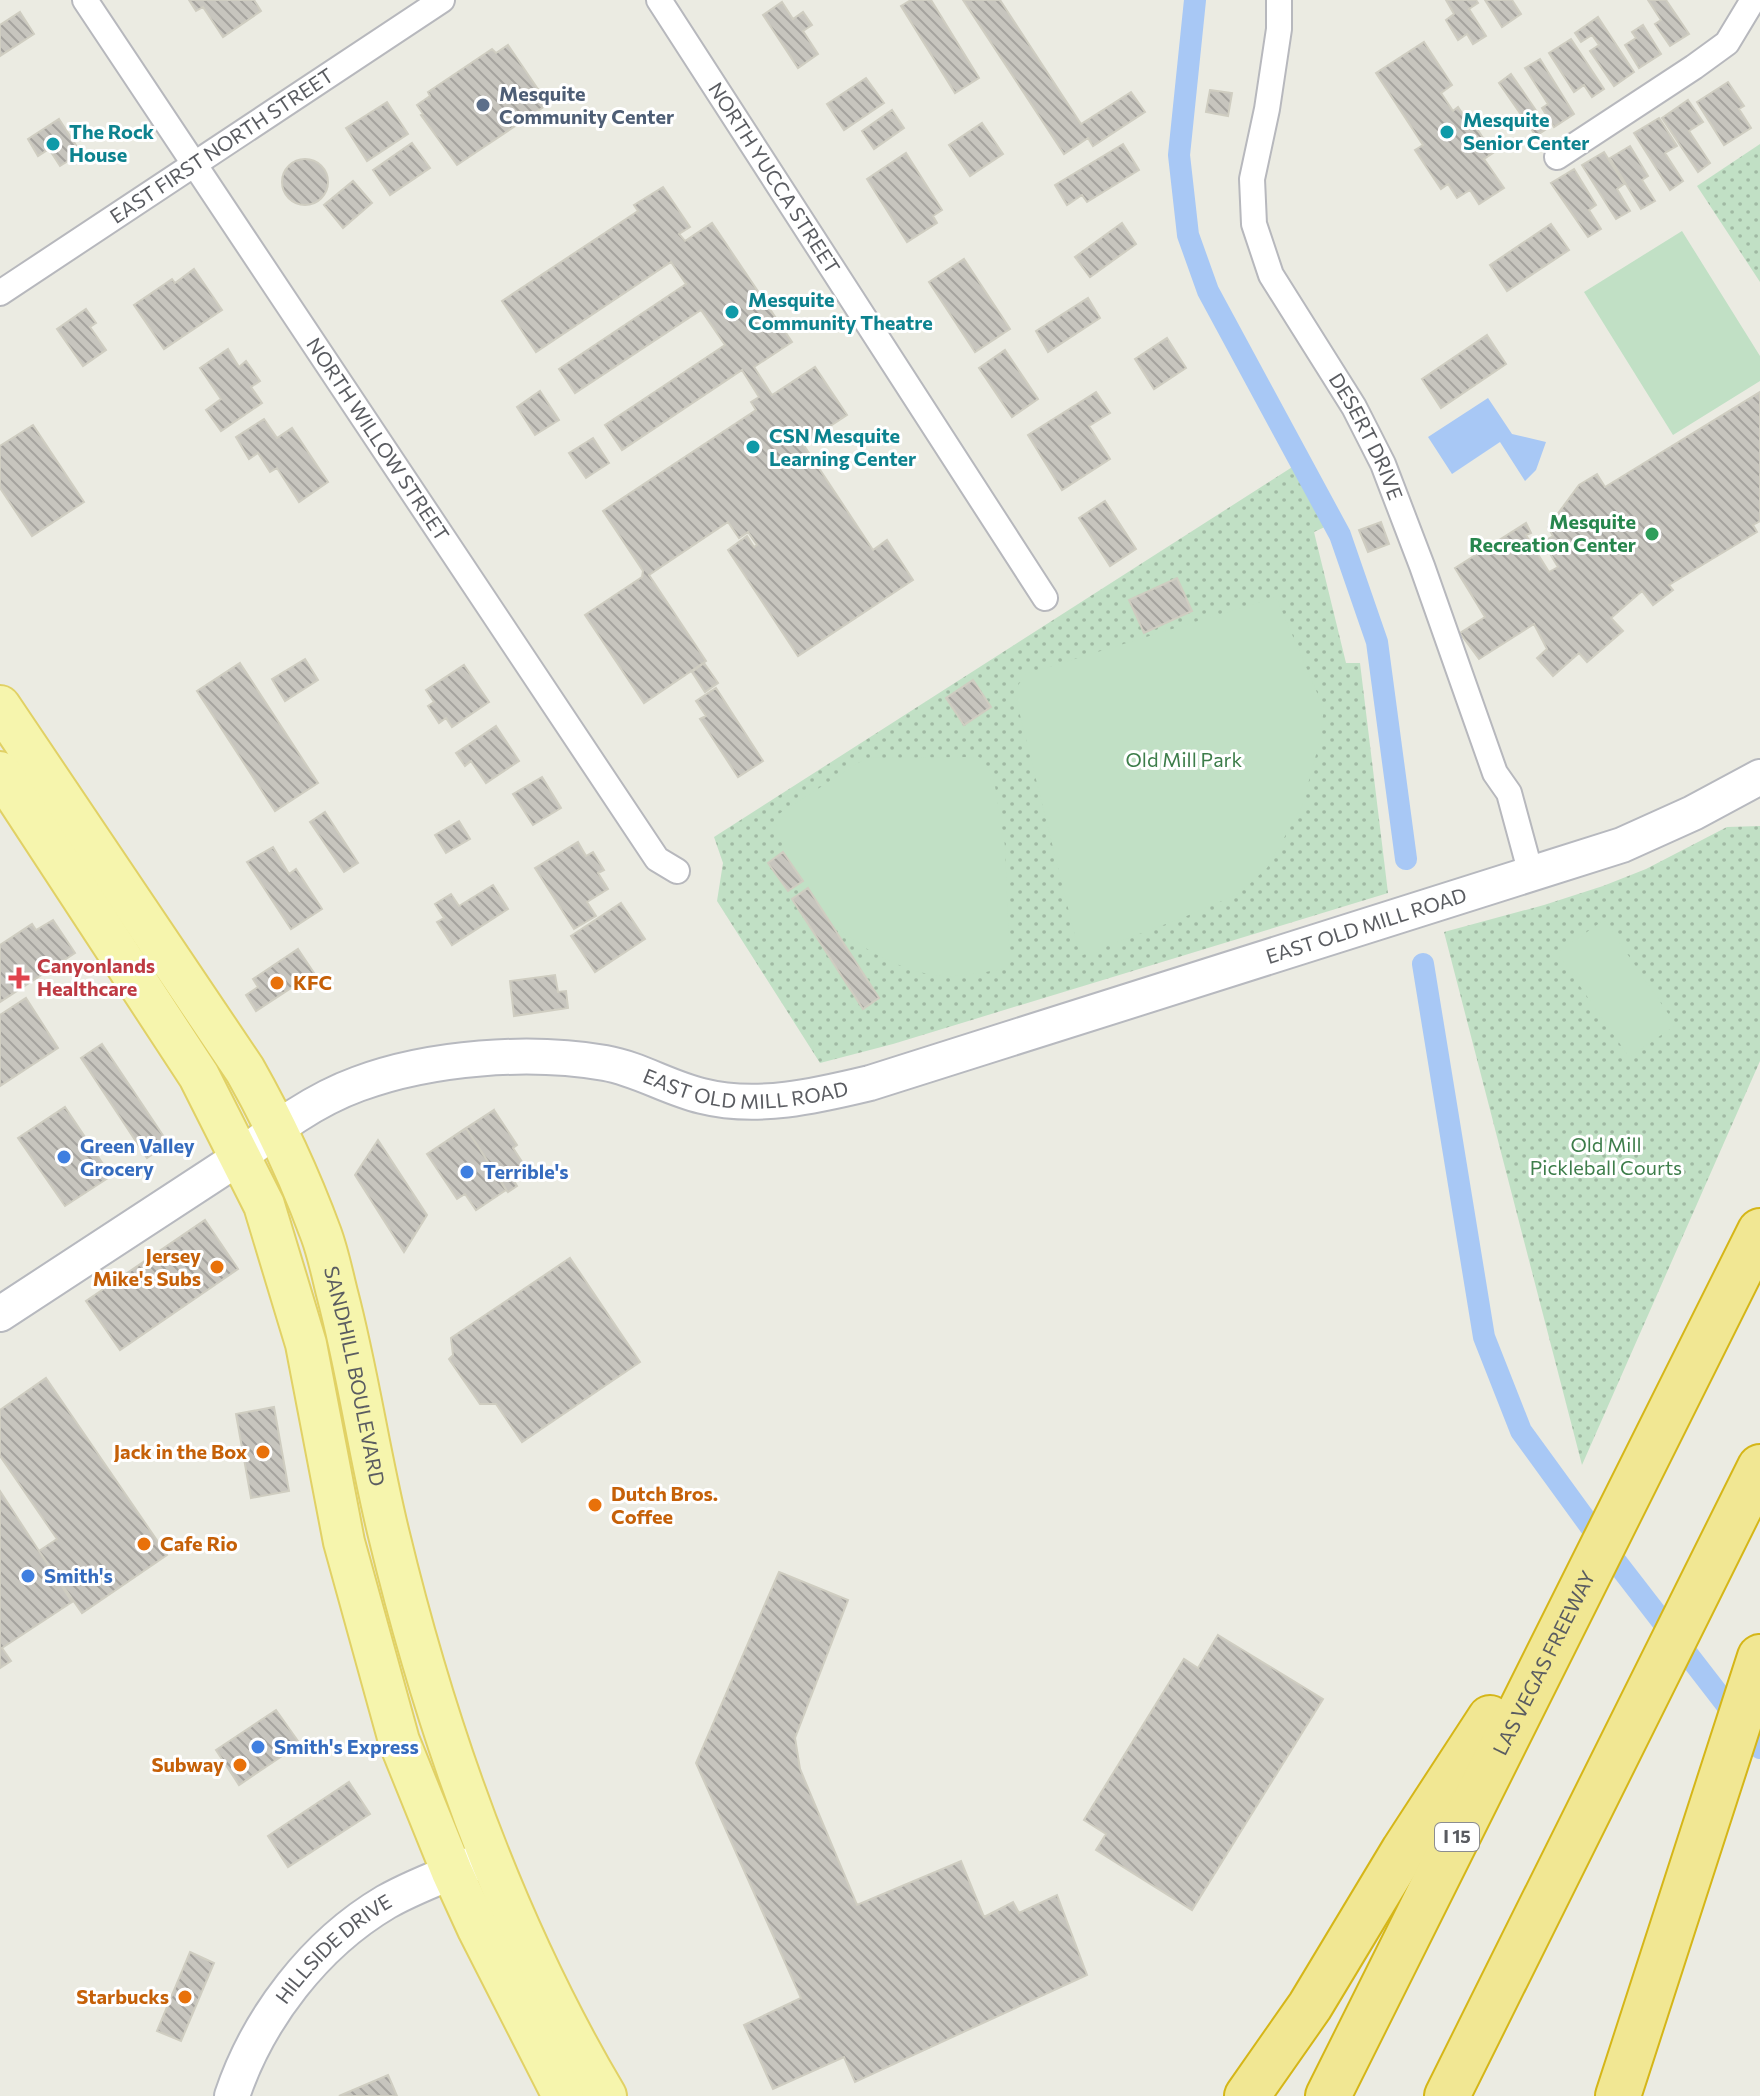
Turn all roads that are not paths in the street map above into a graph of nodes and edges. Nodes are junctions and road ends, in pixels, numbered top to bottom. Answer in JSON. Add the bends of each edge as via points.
{"nodes":[{"id":1,"x":85,"y":0,"type":"edge"},
{"id":2,"x":442,"y":0,"type":"edge"},
{"id":3,"x":659,"y":0,"type":"edge"},
{"id":4,"x":1279,"y":0,"type":"edge"},
{"id":5,"x":1753,"y":0,"type":"edge"},
{"id":6,"x":1557,"y":157,"type":"dead end"},
{"id":7,"x":194,"y":164,"type":"junction"},
{"id":8,"x":0,"y":293,"type":"edge"},
{"id":9,"x":1045,"y":598,"type":"dead end"},
{"id":10,"x":0,"y":706,"type":"edge"},
{"id":11,"x":0,"y":725,"type":"edge"},
{"id":12,"x":0,"y":772,"type":"edge"},
{"id":13,"x":1760,"y":777,"type":"edge"},
{"id":14,"x":82,"y":828,"type":"junction"},
{"id":15,"x":677,"y":871,"type":"dead end"},
{"id":16,"x":1531,"y":874,"type":"junction"},
{"id":17,"x":277,"y":1127,"type":"junction"},
{"id":18,"x":240,"y":1157,"type":"junction"},
{"id":19,"x":1760,"y":1231,"type":"edge"},
{"id":20,"x":0,"y":1314,"type":"edge"},
{"id":21,"x":1760,"y":1467,"type":"edge"},
{"id":22,"x":1600,"y":1550,"type":"junction"},
{"id":23,"x":1755,"y":1672,"type":"edge"},
{"id":24,"x":488,"y":1857,"type":"junction"},
{"id":25,"x":452,"y":1872,"type":"junction"},
{"id":26,"x":232,"y":2096,"type":"edge"},
{"id":27,"x":563,"y":2096,"type":"edge"},
{"id":28,"x":606,"y":2096,"type":"edge"},
{"id":29,"x":1247,"y":2096,"type":"edge"},
{"id":30,"x":1328,"y":2096,"type":"edge"},
{"id":31,"x":1447,"y":2096,"type":"edge"},
{"id":32,"x":1618,"y":2096,"type":"edge"}],
"edges":[{"from":1,"to":7,"type":"street","name":"NORTH WILLOW STREET"},
{"from":2,"to":7,"type":"street","name":"EAST FIRST NORTH STREET"},
{"from":3,"to":9,"type":"street","name":"NORTH YUCCA STREET"},
{"from":4,"to":16,"type":"street","name":"DESERT DRIVE","via":[[1279,29],[1252,179],[1254,224],[1271,275],[1354,407],[1383,464],[1495,773],[1509,793]]},
{"from":5,"to":6,"type":"street","via":[[1727,43]]},
{"from":7,"to":8,"type":"street","name":"EAST FIRST NORTH STREET"},
{"from":7,"to":15,"type":"street","name":"NORTH WILLOW STREET","via":[[657,859]]},
{"from":10,"to":14,"type":"main road","name":"SANDHILL BOULEVARD"},
{"from":11,"to":14,"type":"main road","via":[[57,811]]},
{"from":12,"to":18,"type":"main road","name":"SANDHILL BOULEVARD","via":[[199,1076]]},
{"from":13,"to":16,"type":"street","name":"EAST OLD MILL ROAD","via":[[1622,845]]},
{"from":14,"to":17,"type":"main road","name":"SANDHILL BOULEVARD","via":[[245,1070]]},
{"from":16,"to":17,"type":"street","name":"EAST OLD MILL ROAD","via":[[822,1095],[738,1102],[700,1096],[605,1063],[524,1057],[388,1075],[357,1084]]},
{"from":17,"to":18,"type":"street","name":"EAST OLD MILL ROAD"},
{"from":17,"to":24,"type":"main road","name":"SANDHILL BOULEVARD","via":[[322,1236],[413,1631]]},
{"from":18,"to":20,"type":"street","name":"EAST OLD MILL ROAD"},
{"from":18,"to":25,"type":"main road","name":"SANDHILL BOULEVARD","via":[[264,1205],[306,1344],[344,1542],[399,1741]]},
{"from":19,"to":22,"type":"highway","name":"LAS VEGAS FREEWAY","number":"I 15"},
{"from":21,"to":31,"type":"highway"},
{"from":22,"to":29,"type":"highway","via":[[1404,1850],[1310,2006]]},
{"from":22,"to":30,"type":"highway","name":"LAS VEGAS FREEWAY","number":"I 15"},
{"from":23,"to":32,"type":"highway"},
{"from":24,"to":25,"type":"street","name":"HILLSIDE DRIVE"},
{"from":24,"to":28,"type":"main road","name":"SANDHILL BOULEVARD","via":[[576,2047]]},
{"from":25,"to":26,"type":"street","name":"HILLSIDE DRIVE","via":[[388,1901],[347,1928],[308,1964],[242,2067]]},
{"from":25,"to":27,"type":"main road","name":"SANDHILL BOULEVARD"}]}
